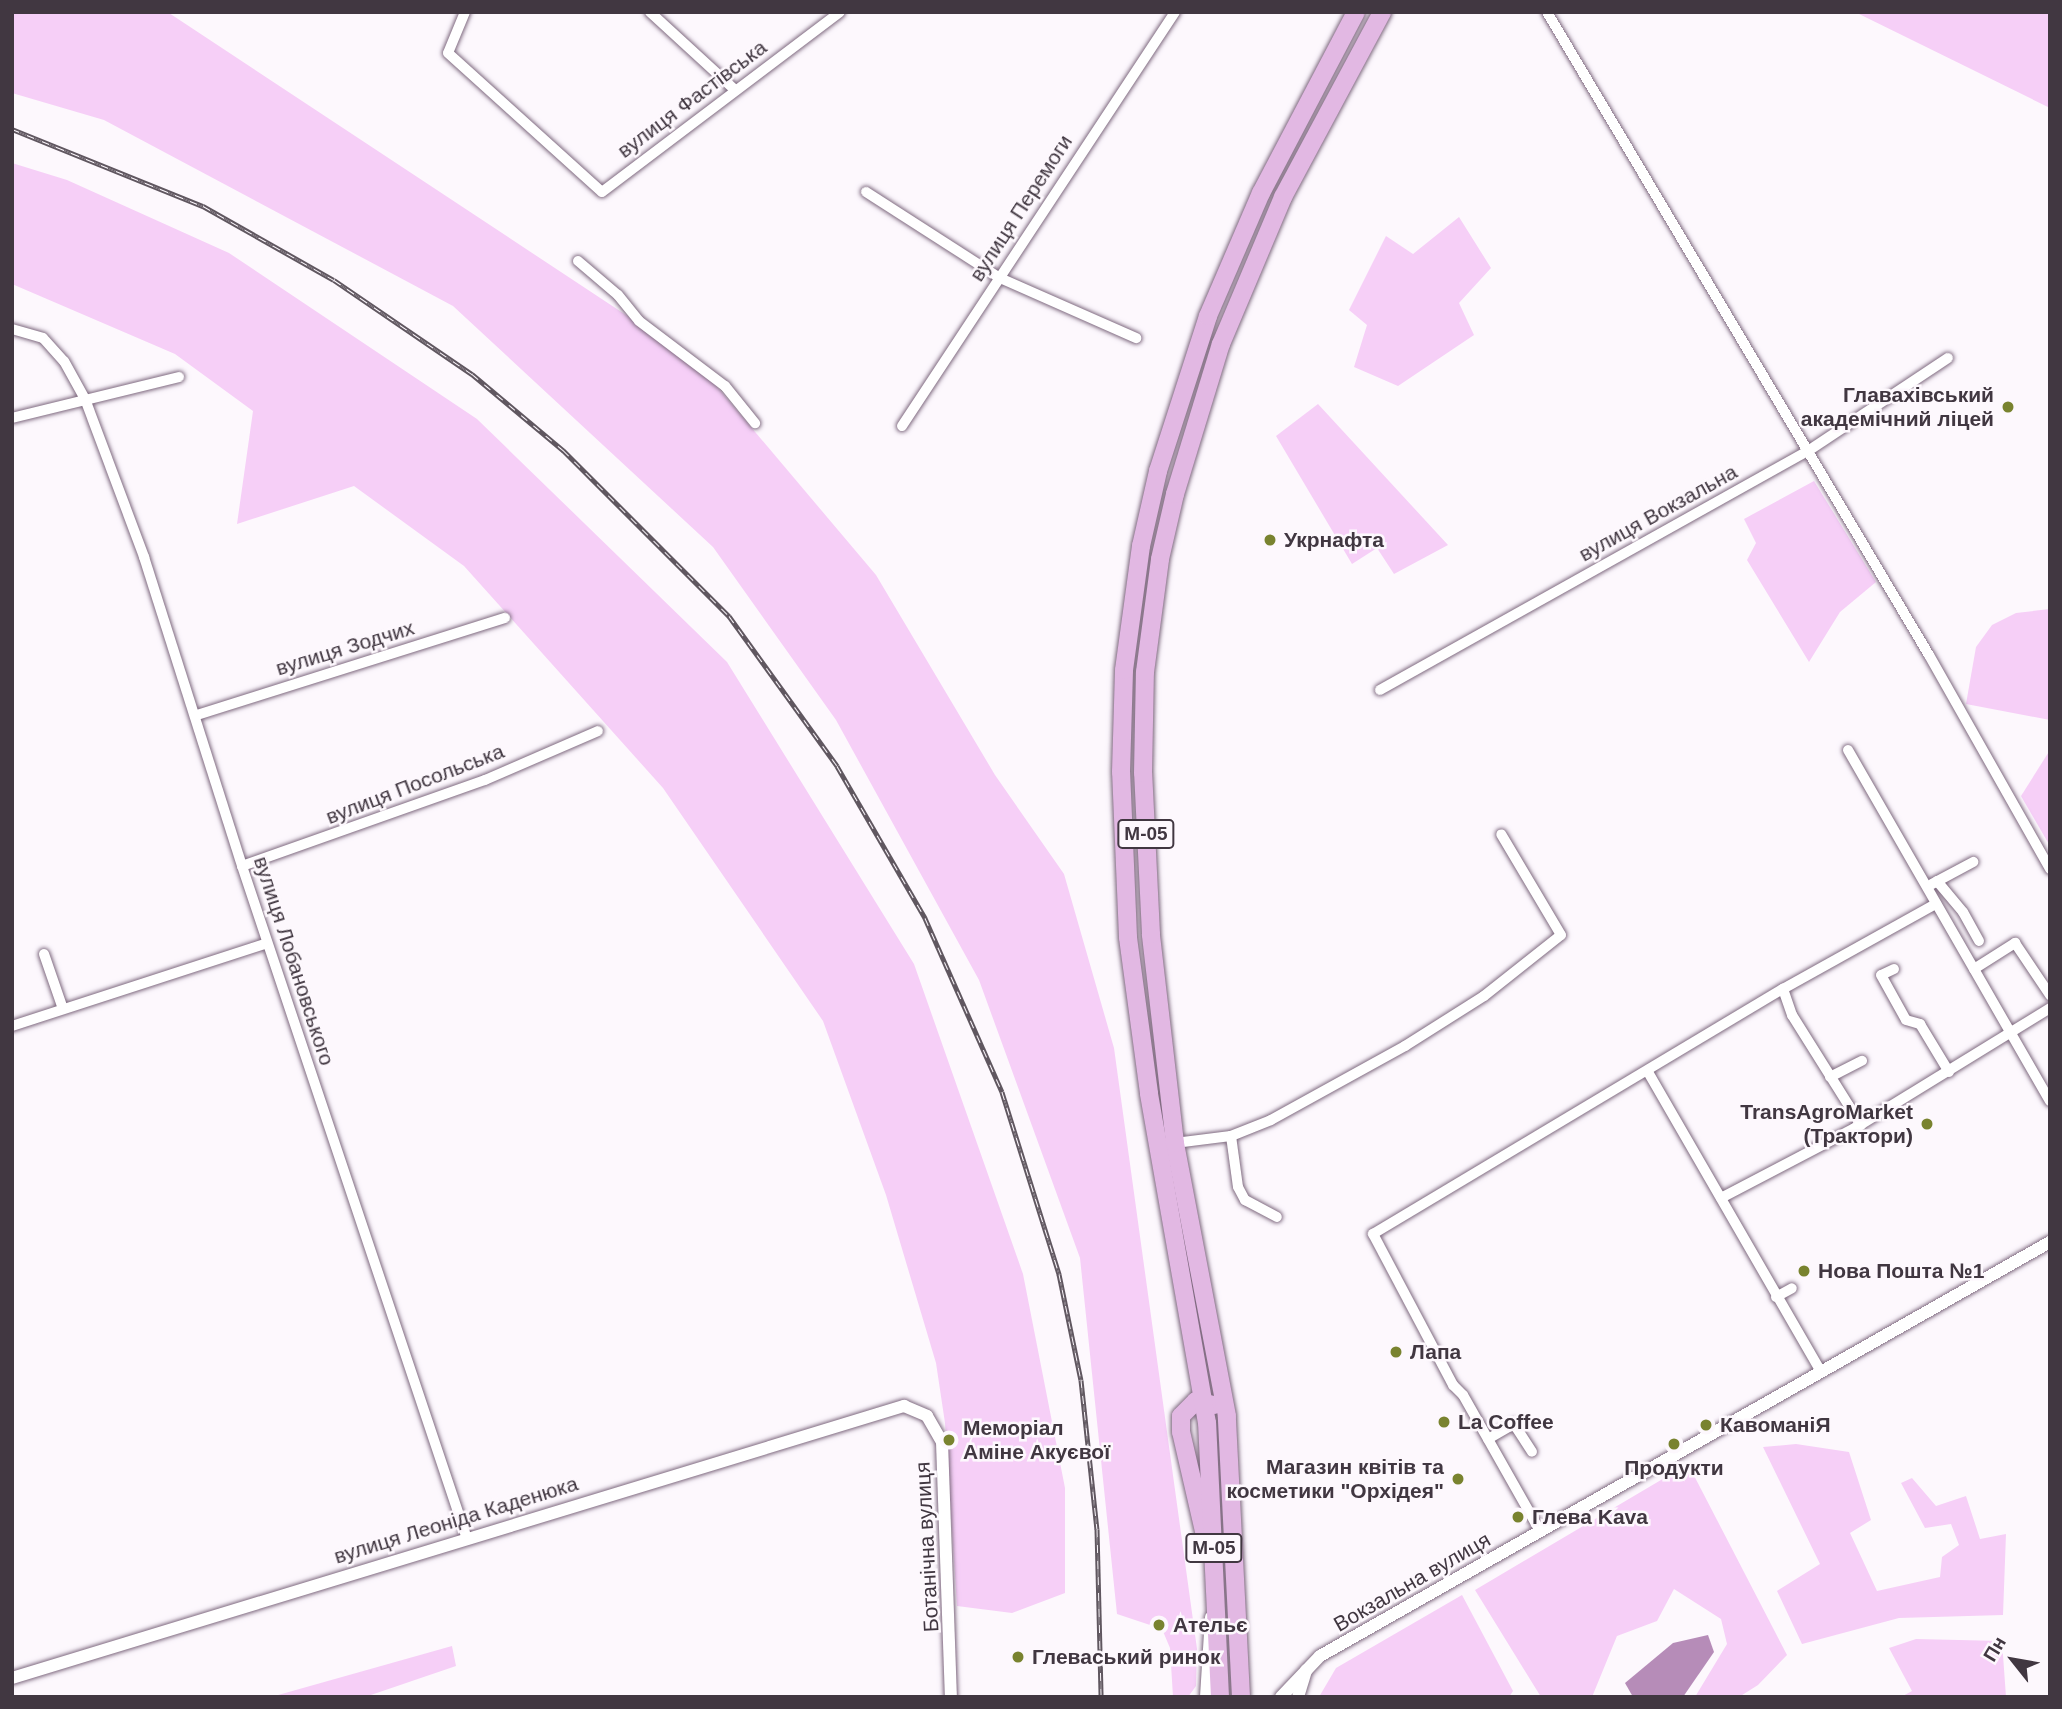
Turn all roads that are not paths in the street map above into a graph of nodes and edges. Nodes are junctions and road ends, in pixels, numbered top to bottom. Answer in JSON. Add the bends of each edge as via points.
{"nodes":[{"id":1,"x":465,"y":12,"type":"edge"},
{"id":2,"x":650,"y":12,"type":"edge"},
{"id":3,"x":840,"y":12,"type":"edge"},
{"id":4,"x":1175,"y":12,"type":"edge"},
{"id":5,"x":1356,"y":12,"type":"edge"},
{"id":6,"x":1382,"y":12,"type":"edge"},
{"id":7,"x":1547,"y":12,"type":"edge"},
{"id":8,"x":734,"y":90,"type":"junction"},
{"id":9,"x":866,"y":192,"type":"dead end"},
{"id":10,"x":578,"y":261,"type":"dead end"},
{"id":11,"x":1000,"y":278,"type":"junction"},
{"id":12,"x":12,"y":329,"type":"edge"},
{"id":13,"x":1136,"y":338,"type":"dead end"},
{"id":14,"x":1948,"y":358,"type":"dead end"},
{"id":15,"x":179,"y":377,"type":"dead end"},
{"id":16,"x":85,"y":399,"type":"junction"},
{"id":17,"x":12,"y":418,"type":"edge"},
{"id":18,"x":755,"y":423,"type":"dead end"},
{"id":19,"x":902,"y":426,"type":"dead end"},
{"id":20,"x":1808,"y":451,"type":"junction"},
{"id":21,"x":505,"y":618,"type":"dead end"},
{"id":22,"x":1380,"y":690,"type":"dead end"},
{"id":23,"x":197,"y":715,"type":"junction"},
{"id":24,"x":598,"y":731,"type":"dead end"},
{"id":25,"x":1848,"y":750,"type":"dead end"},
{"id":26,"x":1502,"y":834,"type":"dead end"},
{"id":27,"x":1973,"y":862,"type":"dead end"},
{"id":28,"x":242,"y":866,"type":"junction"},
{"id":29,"x":2050,"y":869,"type":"edge"},
{"id":30,"x":1937,"y":881,"type":"junction"},
{"id":31,"x":1926,"y":887,"type":"junction"},
{"id":32,"x":1936,"y":904,"type":"junction"},
{"id":33,"x":1979,"y":942,"type":"dead end"},
{"id":34,"x":267,"y":943,"type":"junction"},
{"id":35,"x":44,"y":954,"type":"dead end"},
{"id":36,"x":1894,"y":969,"type":"dead end"},
{"id":37,"x":1974,"y":969,"type":"junction"},
{"id":38,"x":1783,"y":989,"type":"junction"},
{"id":39,"x":2050,"y":995,"type":"edge"},
{"id":40,"x":2050,"y":1008,"type":"edge"},
{"id":41,"x":63,"y":1009,"type":"junction"},
{"id":42,"x":12,"y":1026,"type":"edge"},
{"id":43,"x":2012,"y":1035,"type":"junction"},
{"id":44,"x":1862,"y":1061,"type":"dead end"},
{"id":45,"x":1648,"y":1072,"type":"junction"},
{"id":46,"x":1949,"y":1072,"type":"junction"},
{"id":47,"x":1830,"y":1077,"type":"junction"},
{"id":48,"x":2050,"y":1101,"type":"edge"},
{"id":49,"x":1861,"y":1125,"type":"junction"},
{"id":50,"x":1231,"y":1136,"type":"junction"},
{"id":51,"x":1175,"y":1143,"type":"junction"},
{"id":52,"x":1721,"y":1198,"type":"junction"},
{"id":53,"x":1277,"y":1217,"type":"dead end"},
{"id":54,"x":2050,"y":1242,"type":"edge"},
{"id":55,"x":1792,"y":1288,"type":"dead end"},
{"id":56,"x":1776,"y":1297,"type":"junction"},
{"id":57,"x":1821,"y":1372,"type":"junction"},
{"id":58,"x":1204,"y":1400,"type":"junction"},
{"id":59,"x":912,"y":1408,"type":"joint"},
{"id":60,"x":1227,"y":1416,"type":"junction"},
{"id":61,"x":1488,"y":1439,"type":"junction"},
{"id":62,"x":1532,"y":1452,"type":"dead end"},
{"id":63,"x":1540,"y":1531,"type":"junction"},
{"id":64,"x":466,"y":1536,"type":"junction"},
{"id":65,"x":1216,"y":1582,"type":"junction"},
{"id":66,"x":1307,"y":1667,"type":"junction"},
{"id":67,"x":12,"y":1678,"type":"edge"},
{"id":68,"x":951,"y":1697,"type":"edge"},
{"id":69,"x":1206,"y":1697,"type":"edge"},
{"id":70,"x":1220,"y":1697,"type":"edge"},
{"id":71,"x":1241,"y":1697,"type":"edge"},
{"id":72,"x":1281,"y":1697,"type":"edge"},
{"id":73,"x":1298,"y":1697,"type":"edge"}],
"edges":[{"from":1,"to":8,"type":"street","name":"вулиця Фастівська","via":[[448,53],[602,192]]},
{"from":2,"to":8,"type":"street"},
{"from":3,"to":8,"type":"street","name":"вулиця Фастівська"},
{"from":4,"to":11,"type":"street","name":"вулиця Перемоги"},
{"from":5,"to":58,"type":"highway","number":"М-05","via":[[1261,192],[1208,316],[1158,471],[1132,602],[1121,772],[1128,937],[1149,1093]]},
{"from":6,"to":51,"type":"highway","number":"М-05","via":[[1311,141],[1251,268],[1194,425],[1160,559],[1145,672],[1143,773],[1151,934]]},
{"from":7,"to":20,"type":"street"},
{"from":9,"to":11,"type":"street"},
{"from":10,"to":18,"type":"street","via":[[618,295],[639,321],[724,386]]},
{"from":11,"to":13,"type":"street"},
{"from":11,"to":19,"type":"street","name":"вулиця Перемоги"},
{"from":12,"to":16,"type":"street","name":"вулиця Лобановського","via":[[43,338],[64,361]]},
{"from":14,"to":20,"type":"street","name":"вулиця Вокзальна"},
{"from":15,"to":16,"type":"street"},
{"from":16,"to":17,"type":"street"},
{"from":16,"to":23,"type":"street","name":"вулиця Лобановського"},
{"from":20,"to":22,"type":"street","name":"вулиця Вокзальна"},
{"from":20,"to":29,"type":"street"},
{"from":21,"to":23,"type":"street","name":"вулиця Зодчих"},
{"from":23,"to":28,"type":"street","name":"вулиця Лобановського"},
{"from":24,"to":28,"type":"street","name":"вулиця Посольська","via":[[485,780]]},
{"from":25,"to":31,"type":"street"},
{"from":26,"to":50,"type":"street","via":[[1561,935],[1484,996],[1405,1046],[1271,1120]]},
{"from":27,"to":30,"type":"street"},
{"from":28,"to":34,"type":"street","name":"вулиця Лобановського"},
{"from":30,"to":31,"type":"street"},
{"from":30,"to":33,"type":"street","via":[[1963,912]]},
{"from":31,"to":32,"type":"street"},
{"from":32,"to":37,"type":"street"},
{"from":32,"to":38,"type":"street"},
{"from":34,"to":41,"type":"street"},
{"from":34,"to":64,"type":"street","name":"вулиця Лобановського"},
{"from":35,"to":41,"type":"street"},
{"from":36,"to":46,"type":"street","via":[[1881,975],[1906,1020],[1920,1024]]},
{"from":37,"to":39,"type":"street","via":[[2015,943]]},
{"from":37,"to":43,"type":"street"},
{"from":38,"to":45,"type":"street"},
{"from":38,"to":47,"type":"street","via":[[1792,1016]]},
{"from":40,"to":43,"type":"street"},
{"from":41,"to":42,"type":"street"},
{"from":43,"to":46,"type":"street"},
{"from":43,"to":48,"type":"street"},
{"from":44,"to":47,"type":"street"},
{"from":45,"to":52,"type":"street"},
{"from":45,"to":61,"type":"street","via":[[1373,1234],[1453,1385],[1464,1395]]},
{"from":46,"to":49,"type":"street"},
{"from":47,"to":49,"type":"street"},
{"from":49,"to":52,"type":"street"},
{"from":50,"to":51,"type":"street"},
{"from":50,"to":53,"type":"street","via":[[1238,1187],[1245,1200]]},
{"from":51,"to":60,"type":"highway","number":"М-05"},
{"from":52,"to":56,"type":"street"},
{"from":54,"to":57,"type":"street","name":"Вокзальна вулиця"},
{"from":55,"to":56,"type":"street"},
{"from":56,"to":57,"type":"street"},
{"from":57,"to":63,"type":"street","name":"Вокзальна вулиця"},
{"from":58,"to":60,"type":"highway"},
{"from":58,"to":65,"type":"highway","number":"М-05"},
{"from":58,"to":65,"type":"highway","via":[[1188,1406],[1181,1416],[1181,1432]]},
{"from":59,"to":64,"type":"street","name":"вулиця Леоніда Каденюка","via":[[891,1407]]},
{"from":59,"to":68,"type":"street","name":"Ботанічна вулиця","via":[[927,1416],[942,1442]]},
{"from":60,"to":71,"type":"highway","number":"М-05"},
{"from":61,"to":62,"type":"street","via":[[1514,1424]]},
{"from":61,"to":63,"type":"street"},
{"from":63,"to":66,"type":"street","name":"Вокзальна вулиця"},
{"from":64,"to":67,"type":"street","name":"вулиця Леоніда Каденюка"},
{"from":65,"to":69,"type":"street"},
{"from":65,"to":70,"type":"highway","number":"М-05"},
{"from":66,"to":72,"type":"street","name":"Вокзальна вулиця"},
{"from":66,"to":73,"type":"street"}]}
